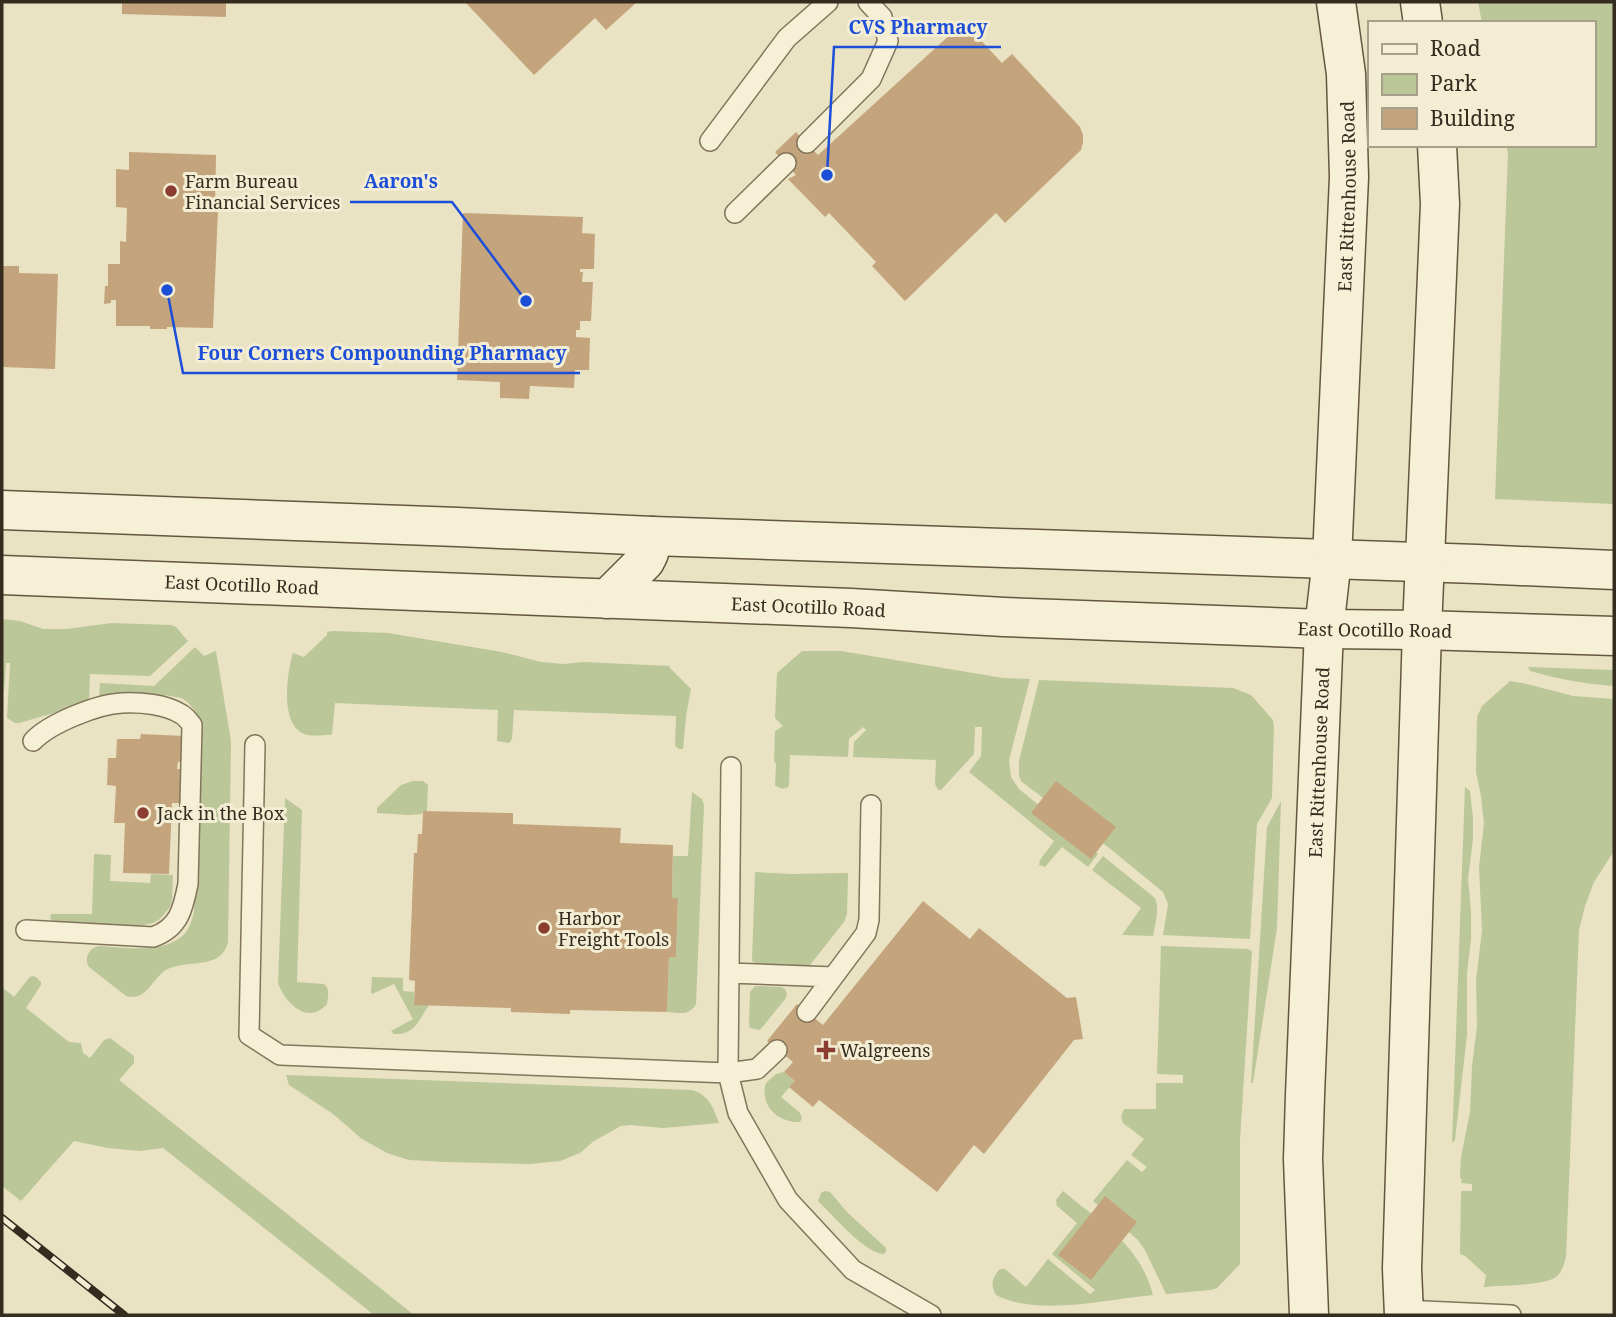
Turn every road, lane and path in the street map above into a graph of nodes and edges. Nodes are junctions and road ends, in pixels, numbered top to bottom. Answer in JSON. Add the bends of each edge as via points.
{"nodes":[{"id":1,"x":828,"y":2,"type":"edge"},
{"id":2,"x":868,"y":2,"type":"edge"},
{"id":3,"x":1336,"y":2,"type":"edge"},
{"id":4,"x":1420,"y":2,"type":"edge"},
{"id":5,"x":1423,"y":21,"type":"edge"},
{"id":6,"x":710,"y":141,"type":"dead end"},
{"id":7,"x":807,"y":143,"type":"dead end"},
{"id":8,"x":1437,"y":147,"type":"edge"},
{"id":9,"x":786,"y":163,"type":"dead end"},
{"id":10,"x":735,"y":213,"type":"dead end"},
{"id":11,"x":2,"y":510,"type":"edge"},
{"id":12,"x":652,"y":536,"type":"junction"},
{"id":13,"x":1332,"y":559,"type":"junction"},
{"id":14,"x":1425,"y":562,"type":"junction"},
{"id":15,"x":1614,"y":570,"type":"edge"},
{"id":16,"x":2,"y":575,"type":"edge"},
{"id":17,"x":607,"y":599,"type":"junction"},
{"id":18,"x":1324,"y":629,"type":"junction"},
{"id":19,"x":1422,"y":630,"type":"junction"},
{"id":20,"x":1614,"y":636,"type":"edge"},
{"id":21,"x":33,"y":741,"type":"dead end"},
{"id":22,"x":255,"y":745,"type":"dead end"},
{"id":23,"x":731,"y":768,"type":"dead end"},
{"id":24,"x":871,"y":805,"type":"dead end"},
{"id":25,"x":26,"y":930,"type":"dead end"},
{"id":26,"x":729,"y":973,"type":"junction"},
{"id":27,"x":834,"y":976,"type":"junction"},
{"id":28,"x":807,"y":1012,"type":"dead end"},
{"id":29,"x":777,"y":1050,"type":"dead end"},
{"id":30,"x":728,"y":1073,"type":"junction"},
{"id":31,"x":1403,"y":1313,"type":"edge"},
{"id":32,"x":931,"y":1315,"type":"edge"},
{"id":33,"x":1309,"y":1315,"type":"edge"},
{"id":34,"x":1511,"y":1315,"type":"edge"}],
"edges":[{"from":1,"to":6,"type":"lane","via":[[788,38]]},
{"from":2,"to":7,"type":"lane","via":[[882,17],[888,41],[871,79]]},
{"from":3,"to":13,"type":"main road","name":"East Rittenhouse Road","via":[[1346,74],[1349,177]]},
{"from":4,"to":5,"type":"main road"},
{"from":8,"to":14,"type":"main road","via":[[1440,204]]},
{"from":9,"to":10,"type":"lane"},
{"from":11,"to":12,"type":"main road"},
{"from":12,"to":13,"type":"main road"},
{"from":12,"to":17,"type":"main road","via":[[645,561]]},
{"from":13,"to":14,"type":"main road"},
{"from":13,"to":18,"type":"main road","name":"East Rittenhouse Road"},
{"from":14,"to":15,"type":"main road"},
{"from":14,"to":19,"type":"main road"},
{"from":16,"to":17,"type":"main road","name":"East Ocotillo Road"},
{"from":17,"to":18,"type":"main road","name":"East Ocotillo Road"},
{"from":18,"to":19,"type":"main road","name":"East Ocotillo Road"},
{"from":18,"to":33,"type":"main road","name":"East Rittenhouse Road","via":[[1303,1159]]},
{"from":19,"to":20,"type":"main road","name":"East Ocotillo Road"},
{"from":19,"to":31,"type":"main road"},
{"from":21,"to":25,"type":"lane","via":[[51,726],[120,703],[149,704],[182,714],[192,725],[188,884],[175,924],[153,937]]},
{"from":22,"to":30,"type":"lane","via":[[249,1035],[280,1055]]},
{"from":23,"to":26,"type":"lane"},
{"from":24,"to":27,"type":"lane","via":[[869,920],[866,933]]},
{"from":26,"to":27,"type":"lane"},
{"from":26,"to":30,"type":"lane"},
{"from":27,"to":28,"type":"lane"},
{"from":29,"to":30,"type":"lane","via":[[757,1069]]},
{"from":30,"to":32,"type":"lane","via":[[738,1113],[788,1200],[853,1270]]},
{"from":31,"to":34,"type":"lane"}]}
